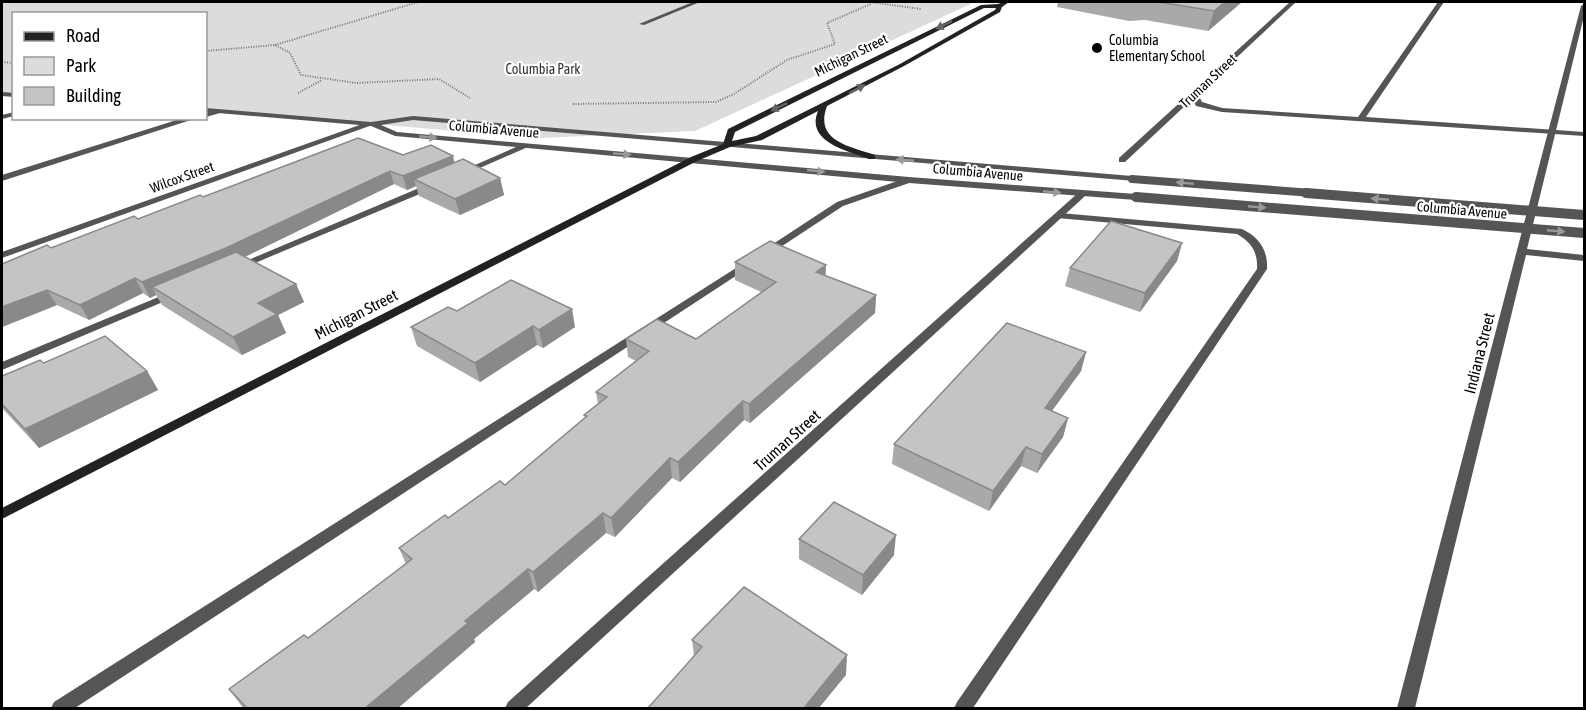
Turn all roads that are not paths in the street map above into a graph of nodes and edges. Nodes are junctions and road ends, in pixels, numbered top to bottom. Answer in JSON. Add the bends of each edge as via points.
{"nodes":[{"id":1,"x":697,"y":2,"type":"edge"},
{"id":2,"x":1006,"y":2,"type":"edge"},
{"id":3,"x":1293,"y":2,"type":"edge"},
{"id":4,"x":1442,"y":2,"type":"edge"},
{"id":5,"x":999,"y":6,"type":"junction"},
{"id":6,"x":1584,"y":6,"type":"edge"},
{"id":7,"x":642,"y":24,"type":"dead end"},
{"id":8,"x":1194,"y":94,"type":"junction"},
{"id":9,"x":824,"y":105,"type":"junction"},
{"id":10,"x":207,"y":113,"type":"edge"},
{"id":11,"x":1361,"y":118,"type":"junction"},
{"id":12,"x":187,"y":120,"type":"edge"},
{"id":13,"x":371,"y":124,"type":"junction"},
{"id":14,"x":1552,"y":132,"type":"junction"},
{"id":15,"x":1584,"y":134,"type":"edge"},
{"id":16,"x":727,"y":145,"type":"junction"},
{"id":17,"x":526,"y":146,"type":"junction"},
{"id":18,"x":872,"y":157,"type":"junction"},
{"id":19,"x":694,"y":159,"type":"junction"},
{"id":20,"x":1122,"y":160,"type":"dead end"},
{"id":21,"x":455,"y":176,"type":"edge"},
{"id":22,"x":2,"y":178,"type":"edge"},
{"id":23,"x":444,"y":180,"type":"edge"},
{"id":24,"x":909,"y":180,"type":"junction"},
{"id":25,"x":1081,"y":195,"type":"junction"},
{"id":26,"x":1584,"y":215,"type":"edge"},
{"id":27,"x":1059,"y":216,"type":"junction"},
{"id":28,"x":1584,"y":233,"type":"edge"},
{"id":29,"x":1522,"y":252,"type":"junction"},
{"id":30,"x":2,"y":255,"type":"edge"},
{"id":31,"x":1584,"y":258,"type":"edge"},
{"id":32,"x":223,"y":273,"type":"edge"},
{"id":33,"x":178,"y":291,"type":"edge"},
{"id":34,"x":2,"y":366,"type":"edge"},
{"id":35,"x":2,"y":514,"type":"edge"},
{"id":36,"x":60,"y":708,"type":"edge"},
{"id":37,"x":514,"y":708,"type":"edge"},
{"id":38,"x":963,"y":708,"type":"edge"},
{"id":39,"x":1406,"y":708,"type":"edge"}],
"edges":[{"from":1,"to":7,"type":"street"},
{"from":2,"to":5,"type":"main road","name":"Michigan Street"},
{"from":3,"to":8,"type":"street","name":"Truman Street"},
{"from":4,"to":11,"type":"street"},
{"from":9,"to":5,"type":"main road","name":"Michigan Street","one_way":true,"via":[[998,11]]},
{"from":5,"to":16,"type":"main road","name":"Michigan Street","one_way":true,"via":[[982,6],[731,131]]},
{"from":6,"to":14,"type":"street","name":"Indiana Street"},
{"from":8,"to":11,"type":"street","via":[[1199,104],[1213,109]]},
{"from":8,"to":20,"type":"street","name":"Truman Street"},
{"from":9,"to":16,"type":"main road","name":"Michigan Street","via":[[759,138]]},
{"from":9,"to":18,"type":"main road","via":[[818,126],[825,137]]},
{"from":10,"to":13,"type":"street","name":"Columbia Avenue"},
{"from":11,"to":14,"type":"street"},
{"from":12,"to":22,"type":"street"},
{"from":13,"to":16,"type":"street","name":"Columbia Avenue","via":[[413,118]]},
{"from":13,"to":17,"type":"street","name":"Columbia Avenue","one_way":true,"via":[[395,134]]},
{"from":13,"to":30,"type":"street","name":"Wilcox Street"},
{"from":14,"to":15,"type":"street"},
{"from":14,"to":29,"type":"street","name":"Indiana Street"},
{"from":16,"to":18,"type":"street","name":"Columbia Avenue"},
{"from":16,"to":19,"type":"main road","name":"Michigan Street"},
{"from":17,"to":19,"type":"street","name":"Columbia Avenue","one_way":true},
{"from":17,"to":21,"type":"street"},
{"from":26,"to":18,"type":"street","name":"Columbia Avenue","one_way":true,"bridge":true},
{"from":19,"to":24,"type":"street","name":"Columbia Avenue","one_way":true},
{"from":19,"to":35,"type":"main road","name":"Michigan Street"},
{"from":23,"to":32,"type":"street"},
{"from":24,"to":25,"type":"street","name":"Columbia Avenue","one_way":true},
{"from":24,"to":36,"type":"street","via":[[840,204]]},
{"from":25,"to":27,"type":"street","name":"Truman Street"},
{"from":25,"to":28,"type":"street","name":"Columbia Avenue","one_way":true,"bridge":true},
{"from":27,"to":37,"type":"street","name":"Truman Street"},
{"from":27,"to":38,"type":"street","via":[[1239,231],[1260,250],[1262,268]]},
{"from":29,"to":31,"type":"street"},
{"from":29,"to":39,"type":"street","name":"Indiana Street"},
{"from":33,"to":34,"type":"street"}]}
